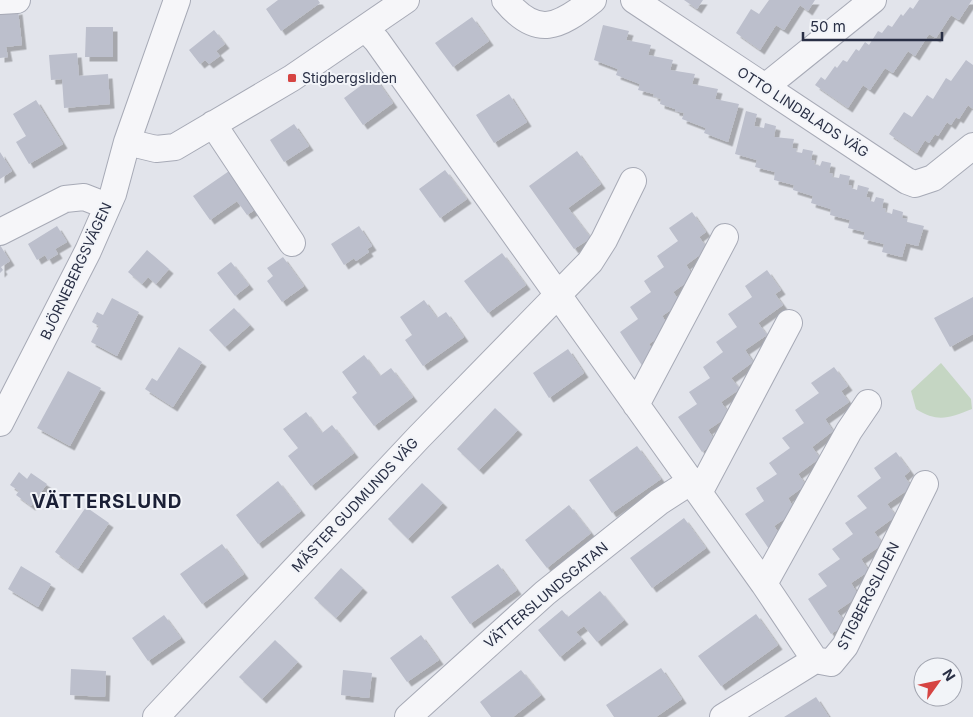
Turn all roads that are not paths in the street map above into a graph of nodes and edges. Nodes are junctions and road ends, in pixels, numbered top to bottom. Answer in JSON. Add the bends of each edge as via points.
{"nodes":[{"id":1,"x":17,"y":0,"type":"edge"},
{"id":2,"x":406,"y":0,"type":"edge"},
{"id":3,"x":505,"y":0,"type":"edge"},
{"id":4,"x":593,"y":0,"type":"edge"},
{"id":5,"x":634,"y":0,"type":"edge"},
{"id":6,"x":873,"y":0,"type":"edge"},
{"id":7,"x":0,"y":1,"type":"edge"},
{"id":8,"x":172,"y":2,"type":"edge"},
{"id":9,"x":366,"y":29,"type":"junction"},
{"id":10,"x":765,"y":87,"type":"junction"},
{"id":11,"x":213,"y":124,"type":"junction"},
{"id":12,"x":127,"y":142,"type":"junction"},
{"id":13,"x":973,"y":146,"type":"edge"},
{"id":14,"x":633,"y":181,"type":"dead end"},
{"id":15,"x":108,"y":206,"type":"junction"},
{"id":16,"x":0,"y":232,"type":"edge"},
{"id":17,"x":725,"y":237,"type":"dead end"},
{"id":18,"x":292,"y":243,"type":"dead end"},
{"id":19,"x":558,"y":296,"type":"junction"},
{"id":20,"x":789,"y":323,"type":"dead end"},
{"id":21,"x":868,"y":403,"type":"dead end"},
{"id":22,"x":636,"y":405,"type":"junction"},
{"id":23,"x":0,"y":423,"type":"edge"},
{"id":24,"x":925,"y":484,"type":"dead end"},
{"id":25,"x":694,"y":487,"type":"junction"},
{"id":26,"x":764,"y":584,"type":"junction"},
{"id":27,"x":815,"y":660,"type":"junction"},
{"id":28,"x":156,"y":717,"type":"edge"},
{"id":29,"x":408,"y":717,"type":"edge"},
{"id":30,"x":723,"y":717,"type":"edge"}],
"edges":[{"from":1,"to":7,"type":"street"},
{"from":2,"to":9,"type":"street"},
{"from":3,"to":4,"type":"street","via":[[529,22],[542,26],[556,25],[571,18]]},
{"from":5,"to":10,"type":"street","name":"OTTO LINDBLADS VÄG"},
{"from":6,"to":10,"type":"street"},
{"from":8,"to":12,"type":"street","name":"BJÖRNEBERGSVÄGEN"},
{"from":9,"to":11,"type":"street","via":[[292,78]]},
{"from":9,"to":19,"type":"street"},
{"from":10,"to":13,"type":"street","name":"OTTO LINDBLADS VÄG","via":[[915,184],[933,178]]},
{"from":11,"to":12,"type":"street","via":[[175,146],[156,149]]},
{"from":11,"to":18,"type":"street"},
{"from":12,"to":15,"type":"street","name":"BJÖRNEBERGSVÄGEN"},
{"from":14,"to":19,"type":"street","via":[[594,255]]},
{"from":15,"to":16,"type":"street","via":[[84,198],[65,199]]},
{"from":15,"to":23,"type":"street","name":"BJÖRNEBERGSVÄGEN"},
{"from":17,"to":22,"type":"street"},
{"from":19,"to":22,"type":"street"},
{"from":19,"to":28,"type":"street","name":"MÄSTER GUDMUNDS VÄG","via":[[419,437]]},
{"from":20,"to":25,"type":"street"},
{"from":21,"to":26,"type":"street","via":[[849,431]]},
{"from":22,"to":25,"type":"street"},
{"from":24,"to":27,"type":"street","name":"STIGBERGSLIDEN","via":[[845,646],[831,663]]},
{"from":25,"to":26,"type":"street"},
{"from":25,"to":29,"type":"street","name":"VÄTTERSLUNDSGATAN","via":[[659,502],[545,593]]},
{"from":26,"to":27,"type":"street"},
{"from":27,"to":30,"type":"street"}]}
